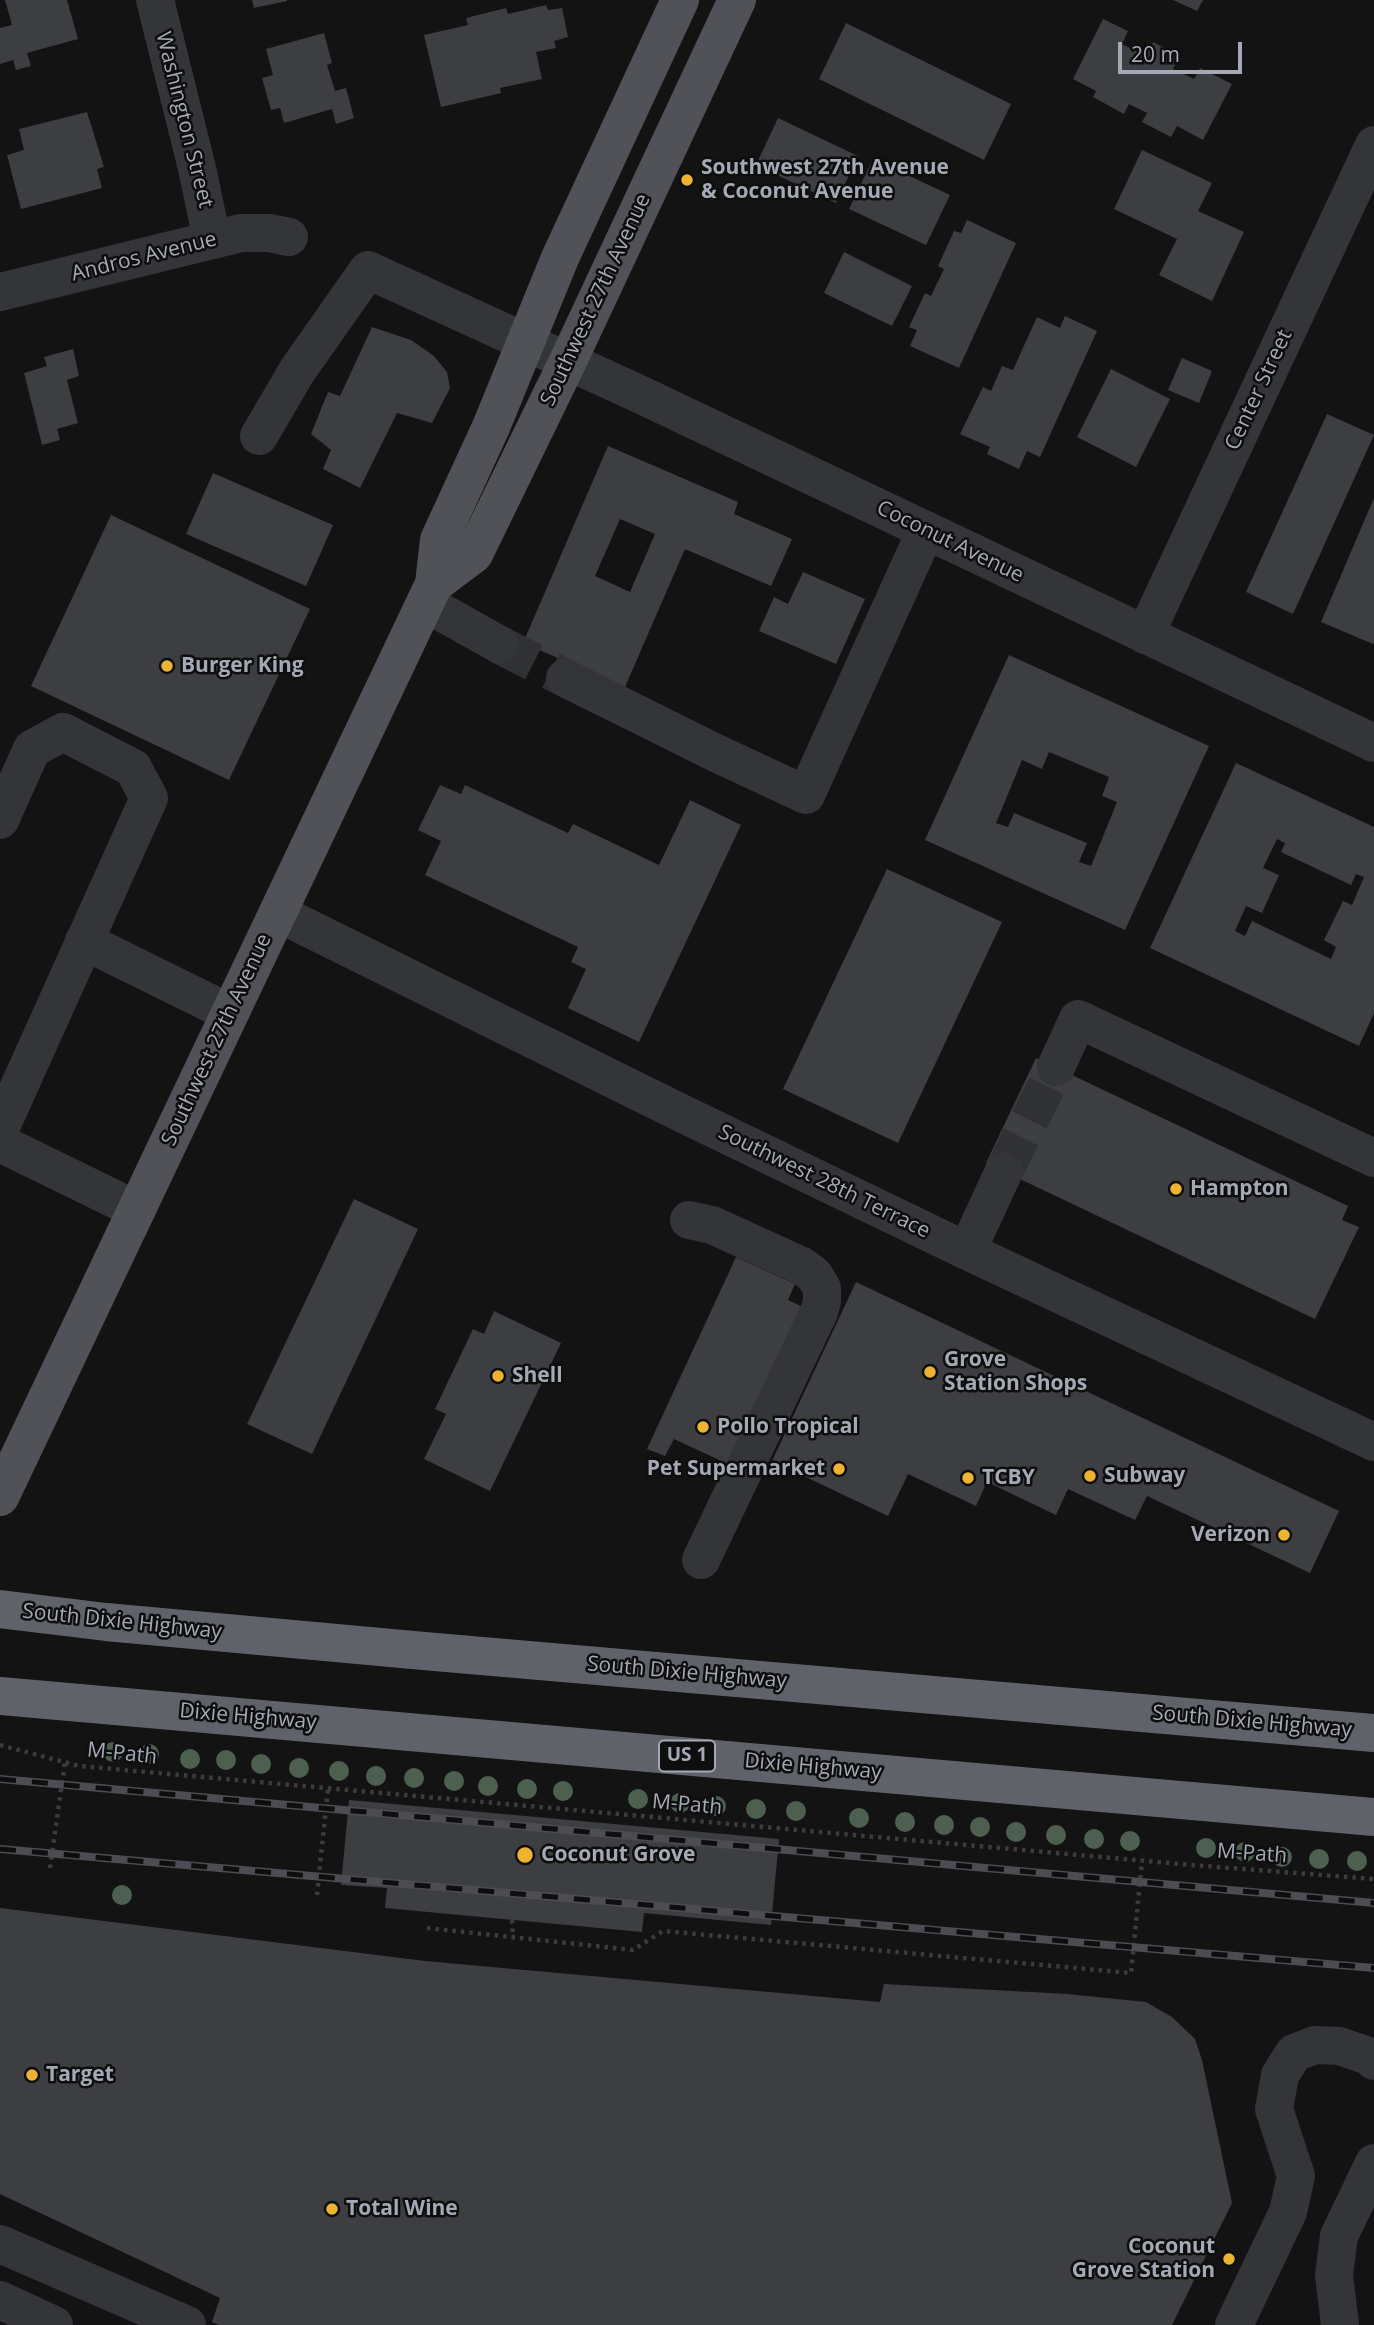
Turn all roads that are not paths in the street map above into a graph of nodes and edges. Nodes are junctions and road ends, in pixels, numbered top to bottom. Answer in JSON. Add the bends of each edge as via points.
{"nodes":[{"id":1,"x":155,"y":0,"type":"edge"},
{"id":2,"x":680,"y":0,"type":"edge"},
{"id":3,"x":737,"y":0,"type":"edge"},
{"id":4,"x":1374,"y":145,"type":"edge"},
{"id":5,"x":289,"y":237,"type":"dead end"},
{"id":6,"x":212,"y":240,"type":"junction"},
{"id":7,"x":0,"y":292,"type":"edge"},
{"id":8,"x":525,"y":342,"type":"junction"},
{"id":9,"x":568,"y":361,"type":"junction"},
{"id":10,"x":259,"y":436,"type":"dead end"},
{"id":11,"x":926,"y":530,"type":"junction"},
{"id":12,"x":430,"y":593,"type":"junction"},
{"id":13,"x":1145,"y":635,"type":"junction"},
{"id":14,"x":499,"y":645,"type":"tunnel mouth"},
{"id":15,"x":565,"y":678,"type":"tunnel mouth"},
{"id":16,"x":1374,"y":743,"type":"edge"},
{"id":17,"x":0,"y":820,"type":"edge"},
{"id":18,"x":278,"y":913,"type":"junction"},
{"id":19,"x":84,"y":941,"type":"junction"},
{"id":20,"x":230,"y":1013,"type":"junction"},
{"id":21,"x":1056,"y":1068,"type":"tunnel mouth"},
{"id":22,"x":0,"y":1129,"type":"edge"},
{"id":23,"x":0,"y":1143,"type":"edge"},
{"id":24,"x":1374,"y":1158,"type":"edge"},
{"id":25,"x":1004,"y":1171,"type":"tunnel mouth"},
{"id":26,"x":137,"y":1210,"type":"junction"},
{"id":27,"x":689,"y":1220,"type":"dead end"},
{"id":28,"x":967,"y":1251,"type":"junction"},
{"id":29,"x":1374,"y":1442,"type":"edge"},
{"id":30,"x":0,"y":1497,"type":"edge"},
{"id":31,"x":701,"y":1560,"type":"dead end"},
{"id":32,"x":0,"y":1609,"type":"edge"},
{"id":33,"x":0,"y":1696,"type":"edge"},
{"id":34,"x":1374,"y":1733,"type":"edge"},
{"id":35,"x":1374,"y":1817,"type":"edge"},
{"id":36,"x":1374,"y":2061,"type":"edge"},
{"id":37,"x":1374,"y":2163,"type":"edge"},
{"id":38,"x":0,"y":2244,"type":"edge"},
{"id":39,"x":0,"y":2300,"type":"edge"},
{"id":40,"x":54,"y":2325,"type":"edge"},
{"id":41,"x":187,"y":2325,"type":"edge"},
{"id":42,"x":1234,"y":2325,"type":"edge"},
{"id":43,"x":1314,"y":2325,"type":"edge"},
{"id":44,"x":1329,"y":2325,"type":"edge"},
{"id":45,"x":1340,"y":2325,"type":"edge"}],
"edges":[{"from":1,"to":6,"type":"street","name":"Washington Street"},
{"from":2,"to":8,"type":"main road","name":"Southwest 27th Avenue"},
{"from":3,"to":9,"type":"main road","name":"Southwest 27th Avenue"},
{"from":4,"to":13,"type":"street","name":"Center Street"},
{"from":5,"to":6,"type":"street","name":"Andros Avenue","via":[[241,233]]},
{"from":6,"to":7,"type":"street","name":"Andros Avenue"},
{"from":8,"to":9,"type":"street","name":"Coconut Avenue"},
{"from":8,"to":10,"type":"street","via":[[368,270]]},
{"from":8,"to":12,"type":"main road","name":"Southwest 27th Avenue","via":[[439,540]]},
{"from":9,"to":11,"type":"street","name":"Coconut Avenue"},
{"from":9,"to":12,"type":"main road","name":"Southwest 27th Avenue","via":[[474,554]]},
{"from":11,"to":13,"type":"street","name":"Coconut Avenue"},
{"from":11,"to":15,"type":"street","via":[[806,795]]},
{"from":12,"to":14,"type":"street"},
{"from":12,"to":18,"type":"main road","name":"Southwest 27th Avenue"},
{"from":13,"to":16,"type":"street","name":"Coconut Avenue"},
{"from":17,"to":19,"type":"street","via":[[32,749],[63,732],[132,768],[149,798]]},
{"from":18,"to":20,"type":"main road","name":"Southwest 27th Avenue"},
{"from":18,"to":28,"type":"street","name":"Southwest 28th Terrace"},
{"from":19,"to":20,"type":"street"},
{"from":19,"to":22,"type":"street"},
{"from":20,"to":26,"type":"main road","name":"Southwest 27th Avenue"},
{"from":21,"to":24,"type":"street","via":[[1078,1019]]},
{"from":23,"to":26,"type":"street"},
{"from":25,"to":28,"type":"street"},
{"from":26,"to":30,"type":"main road","name":"Southwest 27th Avenue"},
{"from":27,"to":31,"type":"street","via":[[712,1224],[802,1266],[822,1288],[819,1312]]},
{"from":28,"to":29,"type":"street","name":"Southwest 28th Terrace"},
{"from":32,"to":34,"type":"highway","name":"South Dixie Highway"},
{"from":33,"to":35,"type":"highway","name":"Dixie Highway","number":"US 1"},
{"from":36,"to":42,"type":"street","via":[[1339,2046],[1315,2045],[1294,2053],[1280,2075],[1274,2109],[1296,2176],[1288,2211]]},
{"from":37,"to":45,"type":"street","via":[[1339,2236],[1334,2275]]},
{"from":38,"to":41,"type":"street"},
{"from":39,"to":40,"type":"street"},
{"from":43,"to":44,"type":"street"}]}
